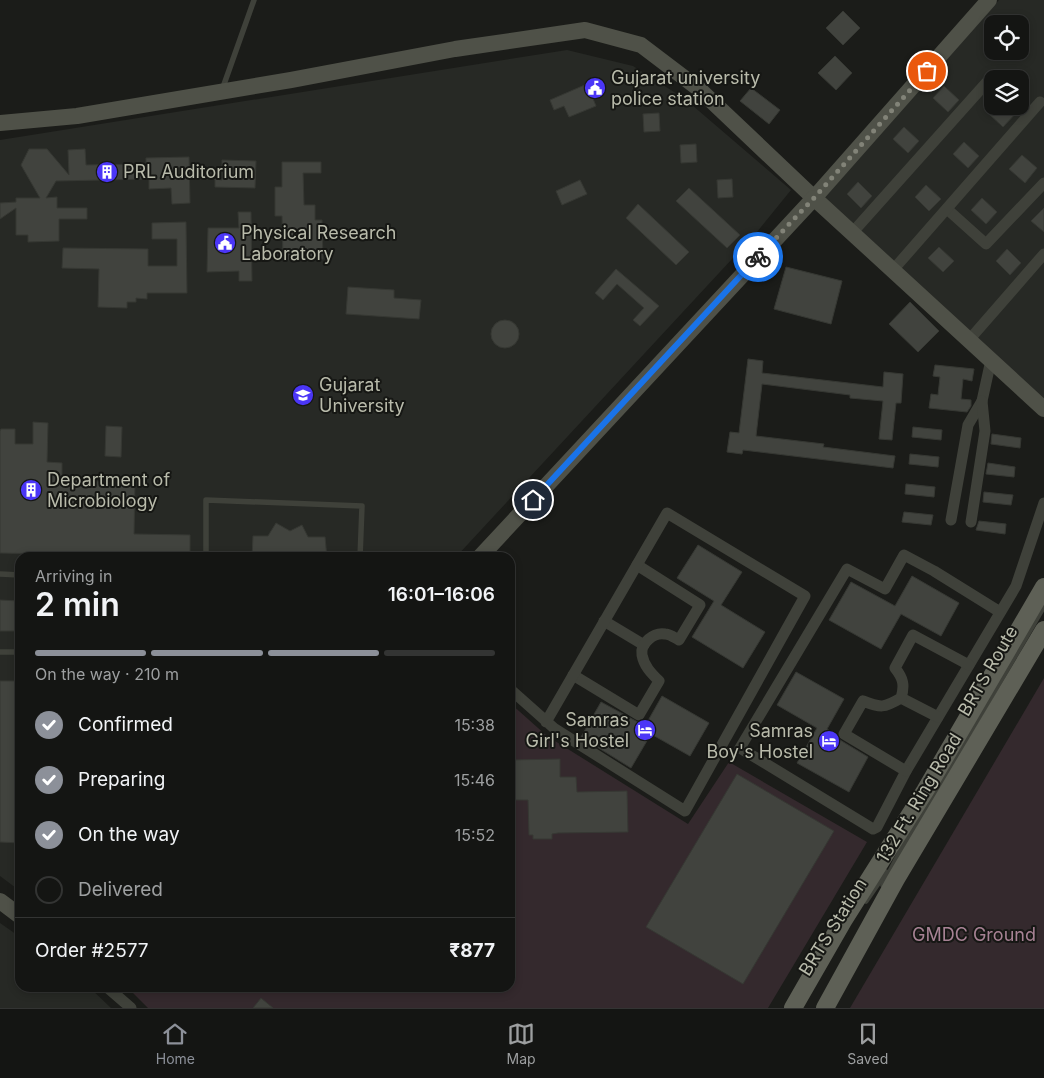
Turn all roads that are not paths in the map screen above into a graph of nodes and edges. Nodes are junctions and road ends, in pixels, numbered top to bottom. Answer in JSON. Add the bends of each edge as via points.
{"nodes":[{"id":1,"x":254,"y":0,"type":"edge"},
{"id":2,"x":989,"y":0,"type":"edge"},
{"id":3,"x":984,"y":85,"type":"edge"},
{"id":4,"x":222,"y":92,"type":"junction"},
{"id":5,"x":1040,"y":102,"type":"dead end"},
{"id":6,"x":0,"y":123,"type":"edge"},
{"id":7,"x":1044,"y":183,"type":"edge"},
{"id":8,"x":814,"y":198,"type":"junction"},
{"id":9,"x":947,"y":209,"type":"junction"},
{"id":10,"x":852,"y":233,"type":"junction"},
{"id":11,"x":1044,"y":254,"type":"edge"},
{"id":12,"x":893,"y":270,"type":"junction"},
{"id":13,"x":969,"y":340,"type":"junction"},
{"id":14,"x":991,"y":360,"type":"junction"},
{"id":15,"x":982,"y":400,"type":"junction"},
{"id":16,"x":1044,"y":409,"type":"edge"},
{"id":17,"x":1044,"y":503,"type":"edge"},
{"id":18,"x":951,"y":520,"type":"dead end"},
{"id":19,"x":971,"y":522,"type":"dead end"},
{"id":20,"x":206,"y":552,"type":"edge"},
{"id":21,"x":360,"y":552,"type":"edge"},
{"id":22,"x":485,"y":552,"type":"edge"},
{"id":23,"x":637,"y":565,"type":"junction"},
{"id":24,"x":0,"y":574,"type":"edge"},
{"id":25,"x":15,"y":575,"type":"edge"},
{"id":26,"x":1044,"y":587,"type":"edge"},
{"id":27,"x":1044,"y":606,"type":"edge"},
{"id":28,"x":1000,"y":612,"type":"junction"},
{"id":29,"x":604,"y":622,"type":"junction"},
{"id":30,"x":1044,"y":630,"type":"edge"},
{"id":31,"x":644,"y":645,"type":"junction"},
{"id":32,"x":0,"y":652,"type":"edge"},
{"id":33,"x":15,"y":652,"type":"edge"},
{"id":34,"x":969,"y":665,"type":"junction"},
{"id":35,"x":573,"y":675,"type":"junction"},
{"id":36,"x":515,"y":694,"type":"edge"},
{"id":37,"x":901,"y":698,"type":"junction"},
{"id":38,"x":938,"y":717,"type":"junction"},
{"id":39,"x":546,"y":722,"type":"junction"},
{"id":40,"x":906,"y":771,"type":"junction"},
{"id":41,"x":898,"y":856,"type":"junction"},
{"id":42,"x":876,"y":900,"type":"dead end"},
{"id":43,"x":0,"y":901,"type":"edge"},
{"id":44,"x":861,"y":908,"type":"dead end"},
{"id":45,"x":15,"y":912,"type":"edge"},
{"id":46,"x":866,"y":918,"type":"dead end"},
{"id":47,"x":850,"y":922,"type":"dead end"},
{"id":48,"x":113,"y":992,"type":"edge"},
{"id":49,"x":800,"y":1004,"type":"edge"},
{"id":50,"x":131,"y":1008,"type":"edge"},
{"id":51,"x":818,"y":1008,"type":"edge"},
{"id":52,"x":826,"y":1008,"type":"edge"}],
"edges":[{"from":1,"to":4,"type":"lane"},
{"from":2,"to":8,"type":"street"},
{"from":3,"to":10,"type":"street"},
{"from":4,"to":6,"type":"street","via":[[77,116]]},
{"from":4,"to":8,"type":"street","via":[[456,48],[585,30],[641,44],[699,89]]},
{"from":5,"to":9,"type":"street"},
{"from":7,"to":9,"type":"street","via":[[986,244]]},
{"from":8,"to":10,"type":"street"},
{"from":8,"to":22,"type":"street"},
{"from":9,"to":12,"type":"street"},
{"from":10,"to":12,"type":"street"},
{"from":11,"to":13,"type":"street"},
{"from":12,"to":13,"type":"street"},
{"from":13,"to":14,"type":"street"},
{"from":14,"to":15,"type":"street"},
{"from":14,"to":16,"type":"street"},
{"from":15,"to":18,"type":"street","via":[[968,425]]},
{"from":15,"to":19,"type":"street","via":[[985,431]]},
{"from":17,"to":28,"type":"street","via":[[1016,586]]},
{"from":20,"to":21,"type":"lane","via":[[206,500],[362,506]]},
{"from":23,"to":29,"type":"street"},
{"from":23,"to":31,"type":"street","via":[[700,605],[679,640],[665,633],[652,636]]},
{"from":23,"to":39,"type":"street","via":[[667,513],[805,596],[685,811]]},
{"from":24,"to":25,"type":"lane"},
{"from":26,"to":49,"type":"main road","name":"132 Ft. Ring Road","via":[[925,791],[843,921]]},
{"from":27,"to":41,"type":"lane","name":"BRTS Route"},
{"from":28,"to":34,"type":"street"},
{"from":28,"to":40,"type":"street","via":[[904,555],[885,589],[847,569],[740,748],[873,829]]},
{"from":29,"to":31,"type":"street"},
{"from":29,"to":35,"type":"street"},
{"from":30,"to":52,"type":"main road","name":"132 Ft. Ring Road","via":[[896,879]]},
{"from":31,"to":35,"type":"street","via":[[642,653],[648,669],[658,681],[639,715]]},
{"from":32,"to":33,"type":"lane"},
{"from":34,"to":37,"type":"street","via":[[913,635],[895,668],[902,677],[904,688]]},
{"from":34,"to":38,"type":"street"},
{"from":35,"to":39,"type":"street"},
{"from":36,"to":39,"type":"street"},
{"from":37,"to":38,"type":"street"},
{"from":37,"to":40,"type":"street","via":[[886,706],[863,701],[844,734]]},
{"from":38,"to":40,"type":"street"},
{"from":41,"to":42,"type":"lane","name":"BRTS Station"},
{"from":41,"to":44,"type":"lane","name":"BRTS Station"},
{"from":43,"to":45,"type":"street"},
{"from":46,"to":51,"type":"lane","name":"BRTS Station"},
{"from":47,"to":49,"type":"lane","name":"BRTS Station"},
{"from":48,"to":50,"type":"street"}]}
